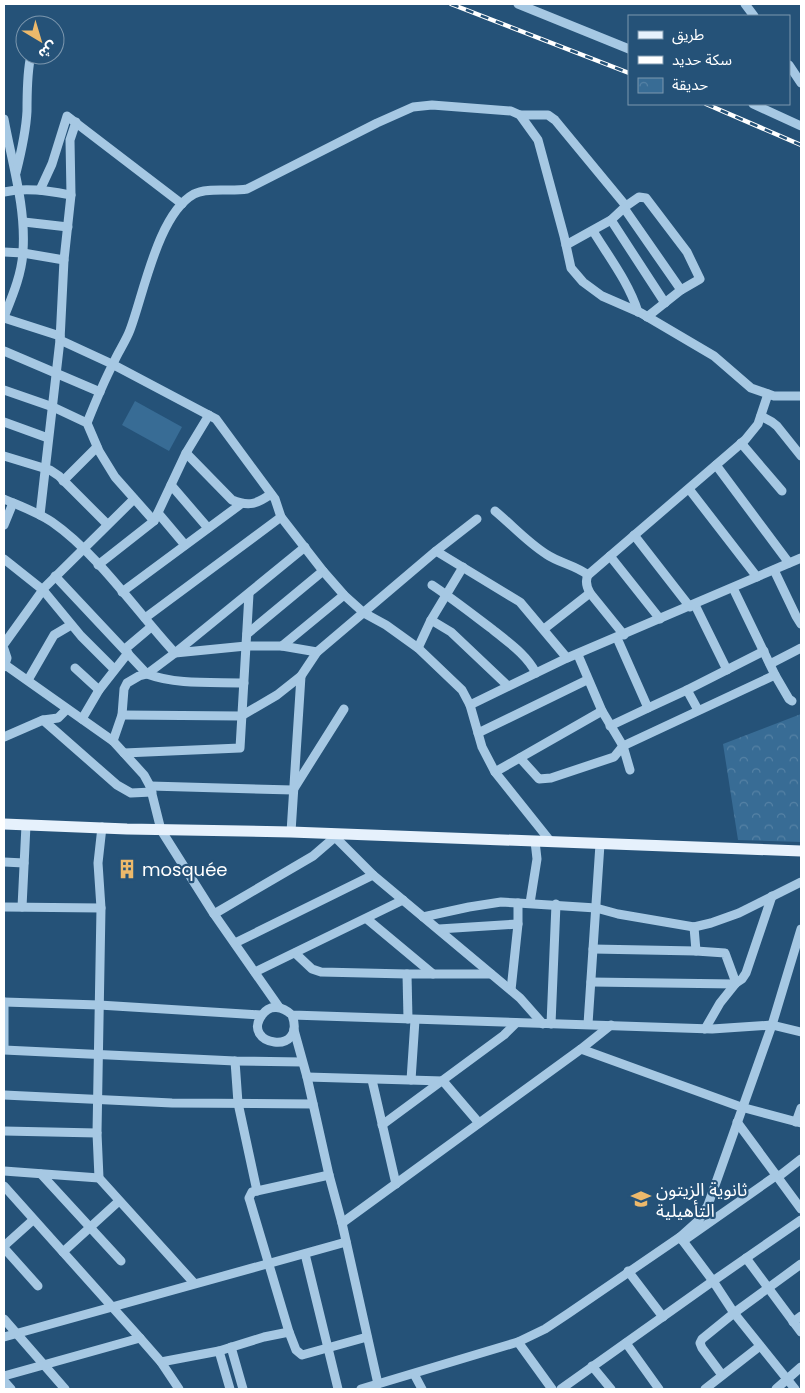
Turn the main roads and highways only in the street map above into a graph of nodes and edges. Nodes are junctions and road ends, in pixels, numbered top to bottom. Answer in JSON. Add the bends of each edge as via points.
{"nodes":[{"id":1,"x":4,"y":824,"type":"edge"},
{"id":2,"x":801,"y":851,"type":"edge"}],
"edges":[{"from":1,"to":2,"type":"main road"}]}
